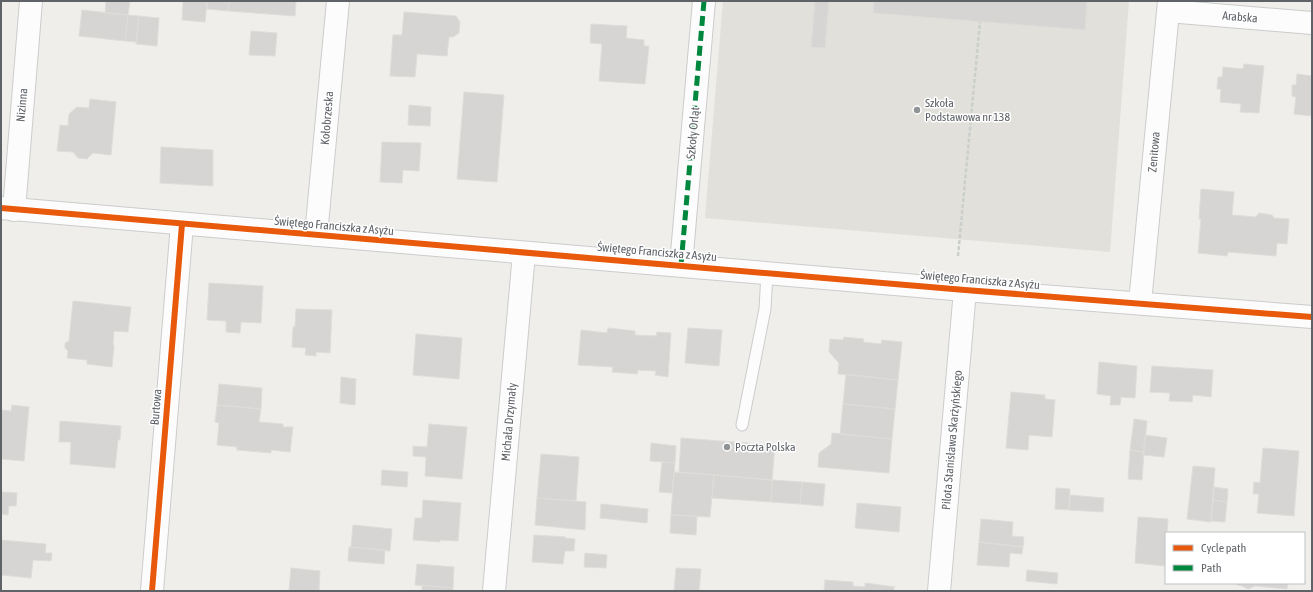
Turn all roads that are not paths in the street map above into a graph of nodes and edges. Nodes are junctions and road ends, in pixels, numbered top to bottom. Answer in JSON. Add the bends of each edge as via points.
{"nodes":[{"id":1,"x":31,"y":1,"type":"edge"},
{"id":2,"x":338,"y":1,"type":"edge"},
{"id":3,"x":704,"y":1,"type":"edge"},
{"id":4,"x":1168,"y":6,"type":"edge"},
{"id":5,"x":1312,"y":23,"type":"edge"},
{"id":6,"x":7,"y":209,"type":"edge"},
{"id":7,"x":182,"y":224,"type":"junction"},
{"id":8,"x":316,"y":235,"type":"junction"},
{"id":9,"x":524,"y":253,"type":"junction"},
{"id":10,"x":681,"y":265,"type":"junction"},
{"id":11,"x":767,"y":273,"type":"junction"},
{"id":12,"x":965,"y":290,"type":"junction"},
{"id":13,"x":1140,"y":303,"type":"junction"},
{"id":14,"x":1312,"y":317,"type":"edge"},
{"id":15,"x":742,"y":425,"type":"dead end"},
{"id":16,"x":152,"y":591,"type":"edge"},
{"id":17,"x":494,"y":591,"type":"edge"},
{"id":18,"x":939,"y":591,"type":"edge"}],
"edges":[{"from":1,"to":6,"type":"street","name":"Nizinna"},
{"from":2,"to":8,"type":"street","name":"Kołobrzeska"},
{"from":3,"to":10,"type":"street","name":"Szkoły Orląt"},
{"from":4,"to":5,"type":"street","name":"Arabska"},
{"from":4,"to":13,"type":"street","name":"Zenitowa"},
{"from":6,"to":7,"type":"street","name":"Świętego Franciszka z Asyżu"},
{"from":7,"to":8,"type":"street","name":"Świętego Franciszka z Asyżu"},
{"from":7,"to":16,"type":"street","name":"Burtowa"},
{"from":8,"to":9,"type":"street","name":"Świętego Franciszka z Asyżu"},
{"from":9,"to":10,"type":"street","name":"Świętego Franciszka z Asyżu"},
{"from":9,"to":17,"type":"street","name":"Michała Drzymały"},
{"from":10,"to":11,"type":"street","name":"Świętego Franciszka z Asyżu"},
{"from":11,"to":12,"type":"street","name":"Świętego Franciszka z Asyżu"},
{"from":11,"to":15,"type":"lane","via":[[765,309]]},
{"from":12,"to":13,"type":"street","name":"Świętego Franciszka z Asyżu"},
{"from":12,"to":18,"type":"street","name":"Pilota Stanisława Skarżyńskiego"},
{"from":13,"to":14,"type":"street","name":"Świętego Franciszka z Asyżu"}]}
